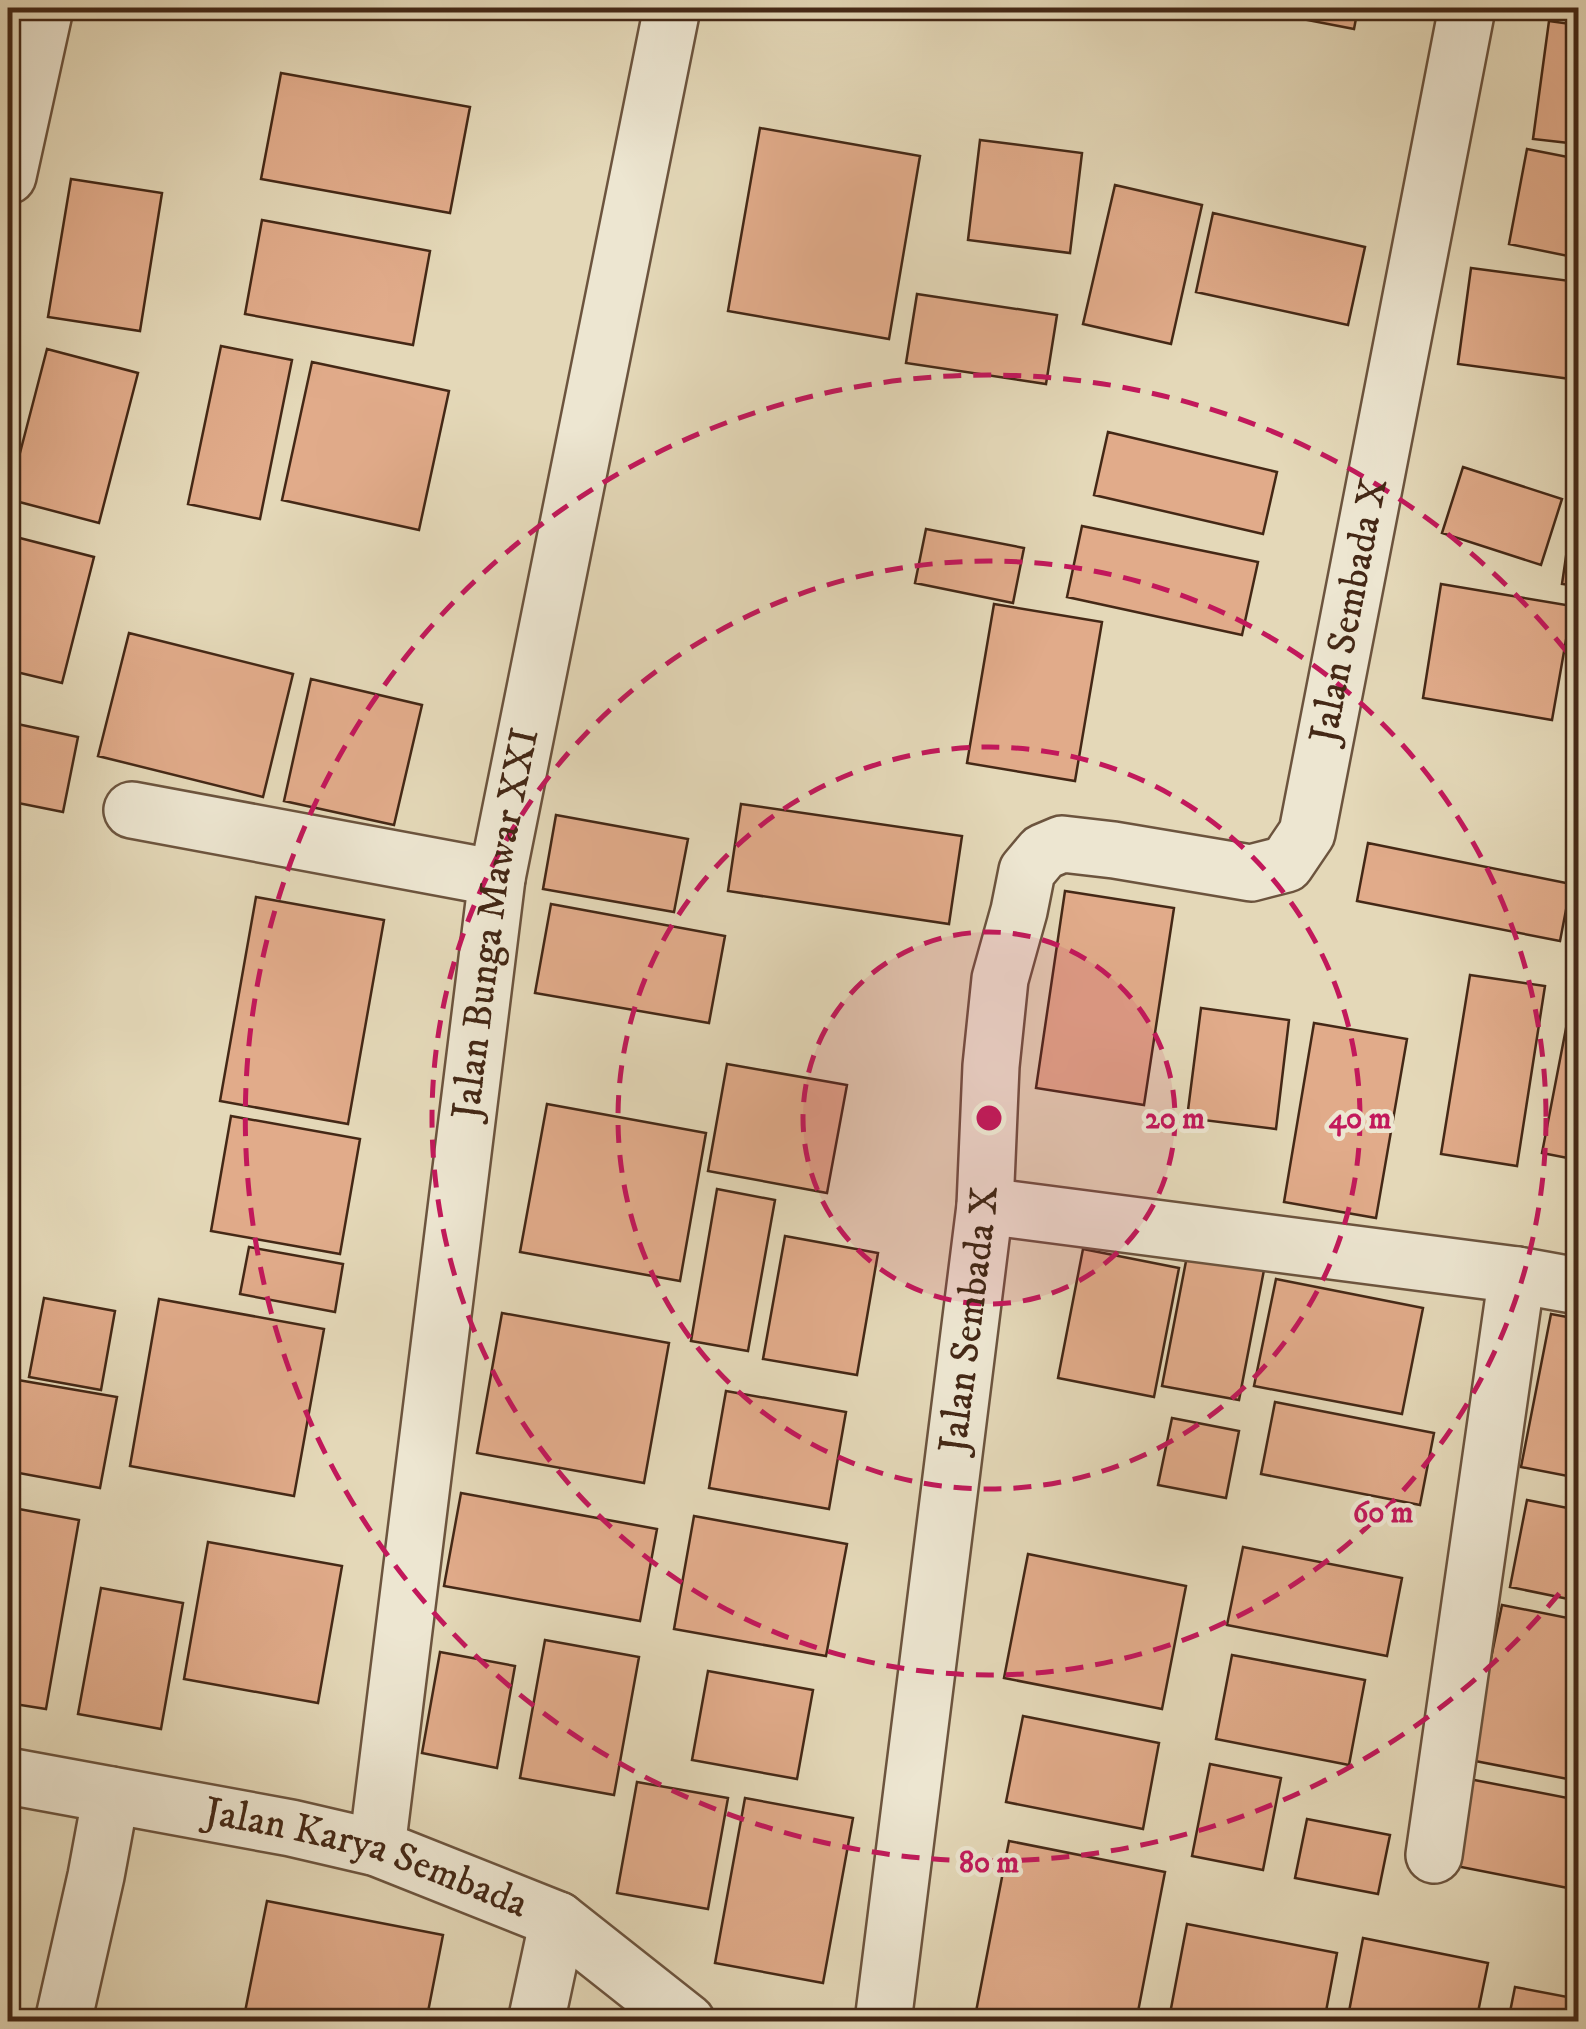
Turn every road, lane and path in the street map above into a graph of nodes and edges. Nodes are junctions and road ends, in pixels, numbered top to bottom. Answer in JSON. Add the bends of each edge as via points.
{"nodes":[{"id":1,"x":45,"y":8,"type":"edge"},
{"id":2,"x":672,"y":8,"type":"edge"},
{"id":3,"x":1466,"y":8,"type":"edge"},
{"id":4,"x":8,"y":176,"type":"edge"},
{"id":5,"x":132,"y":810,"type":"dead end"},
{"id":6,"x":497,"y":878,"type":"junction"},
{"id":7,"x":985,"y":1206,"type":"junction"},
{"id":8,"x":1518,"y":1275,"type":"junction"},
{"id":9,"x":1578,"y":1286,"type":"edge"},
{"id":10,"x":8,"y":1776,"type":"edge"},
{"id":11,"x":111,"y":1795,"type":"junction"},
{"id":12,"x":377,"y":1848,"type":"junction"},
{"id":13,"x":1434,"y":1855,"type":"dead end"},
{"id":14,"x":558,"y":1920,"type":"junction"},
{"id":15,"x":63,"y":2022,"type":"edge"},
{"id":16,"x":536,"y":2022,"type":"edge"},
{"id":17,"x":688,"y":2022,"type":"edge"},
{"id":18,"x":884,"y":2022,"type":"edge"}],
"edges":[{"from":1,"to":4,"type":"street"},
{"from":2,"to":6,"type":"street","name":"Jalan Bunga Mawar XXI"},
{"from":3,"to":7,"type":"street","name":"Jalan Sembada X","via":[[1307,833],[1286,864],[1251,872],[1062,844],[1042,852],[1027,871],[1000,978]]},
{"from":5,"to":6,"type":"street"},
{"from":6,"to":12,"type":"street","name":"Jalan Bunga Mawar XXI"},
{"from":7,"to":8,"type":"street"},
{"from":7,"to":18,"type":"street","name":"Jalan Sembada X"},
{"from":8,"to":9,"type":"street"},
{"from":8,"to":13,"type":"street"},
{"from":10,"to":11,"type":"street","name":"Jalan Karya Sembada"},
{"from":11,"to":12,"type":"street","name":"Jalan Karya Sembada"},
{"from":11,"to":15,"type":"street"},
{"from":12,"to":14,"type":"street","name":"Jalan Karya Sembada"},
{"from":14,"to":16,"type":"street"},
{"from":14,"to":17,"type":"street","name":"Jalan Karya Sembada"}]}
